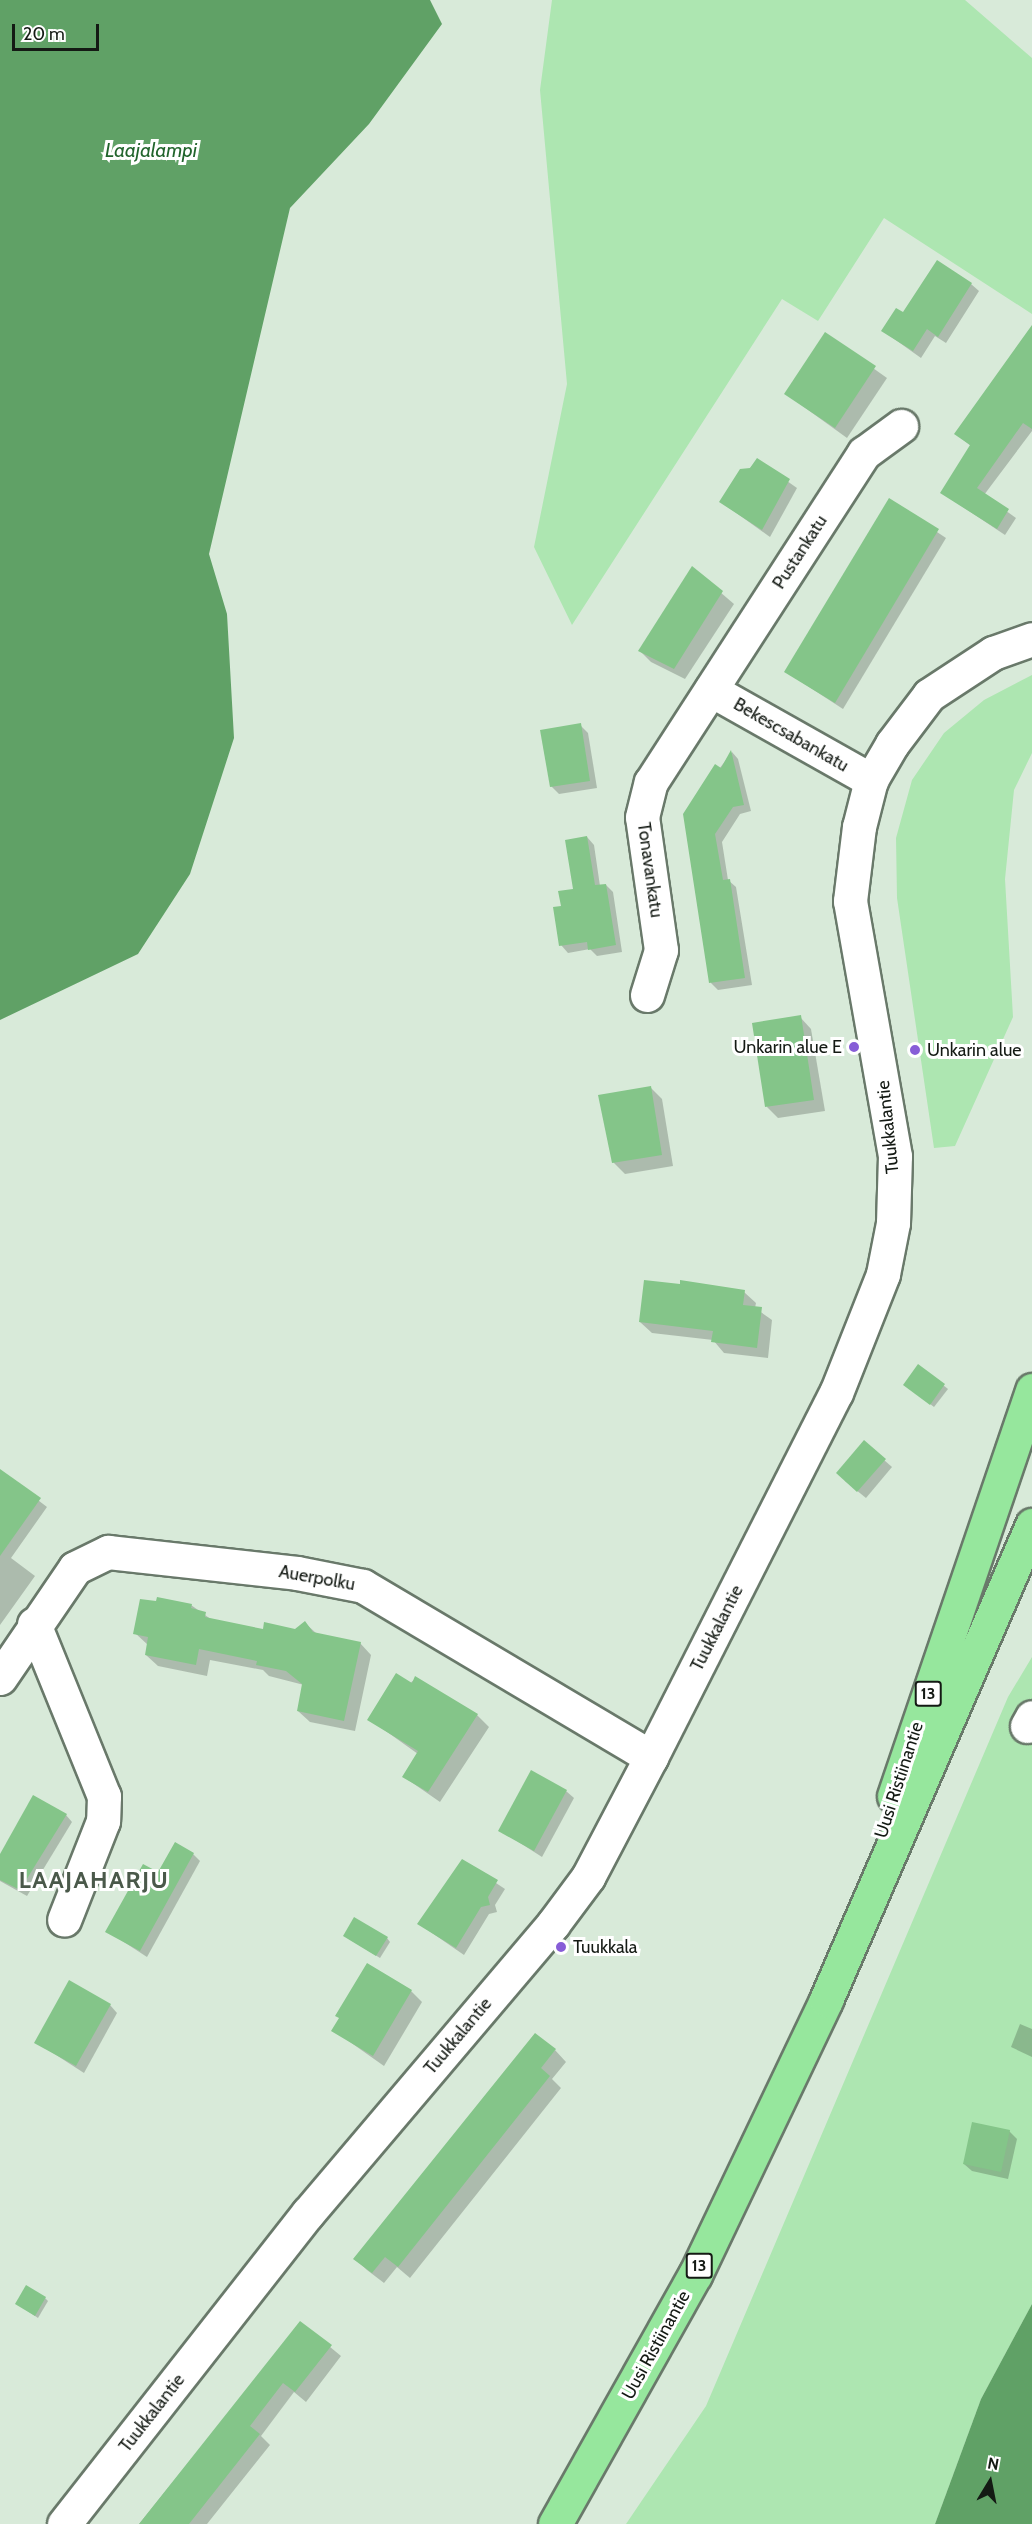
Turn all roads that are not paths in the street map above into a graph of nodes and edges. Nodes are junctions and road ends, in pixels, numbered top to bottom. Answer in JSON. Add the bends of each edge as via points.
{"nodes":[{"id":1,"x":901,"y":426,"type":"dead end"},
{"id":2,"x":1032,"y":639,"type":"edge"},
{"id":3,"x":711,"y":690,"type":"junction"},
{"id":4,"x":871,"y":780,"type":"junction"},
{"id":5,"x":647,"y":995,"type":"dead end"},
{"id":6,"x":1032,"y":1390,"type":"edge"},
{"id":7,"x":1032,"y":1525,"type":"edge"},
{"id":8,"x":34,"y":1624,"type":"junction"},
{"id":9,"x":0,"y":1678,"type":"edge"},
{"id":10,"x":651,"y":1757,"type":"junction"},
{"id":11,"x":64,"y":1920,"type":"dead end"},
{"id":12,"x":826,"y":2000,"type":"junction"},
{"id":13,"x":64,"y":2524,"type":"edge"},
{"id":14,"x":555,"y":2524,"type":"edge"}],
"edges":[{"from":1,"to":3,"type":"street","name":"Pustankatu","via":[[864,453]]},
{"from":2,"to":4,"type":"street","name":"Tuukkalantie","via":[[993,653],[929,695]]},
{"from":3,"to":4,"type":"street","name":"Bekescsabankatu"},
{"from":3,"to":5,"type":"street","name":"Tonavankatu","via":[[651,782],[642,817],[662,950]]},
{"from":4,"to":10,"type":"street","name":"Tuukkalantie","via":[[859,826],[850,901],[895,1156],[893,1223],[883,1274],[836,1393]]},
{"from":6,"to":12,"type":"highway","name":"Uusi Ristiinantie","number":"13"},
{"from":7,"to":12,"type":"highway","name":"Uusi Ristiinantie","number":"13"},
{"from":8,"to":9,"type":"street","name":"Auerpolku"},
{"from":8,"to":10,"type":"street","name":"Auerpolku","via":[[75,1568],[108,1551],[297,1573],[363,1586]]},
{"from":8,"to":11,"type":"street","via":[[104,1796],[103,1821]]},
{"from":10,"to":13,"type":"street","name":"Tuukkalantie","via":[[588,1877],[553,1924],[308,2213]]},
{"from":12,"to":14,"type":"highway","name":"Uusi Ristiinantie","number":"13","via":[[695,2275]]}]}
